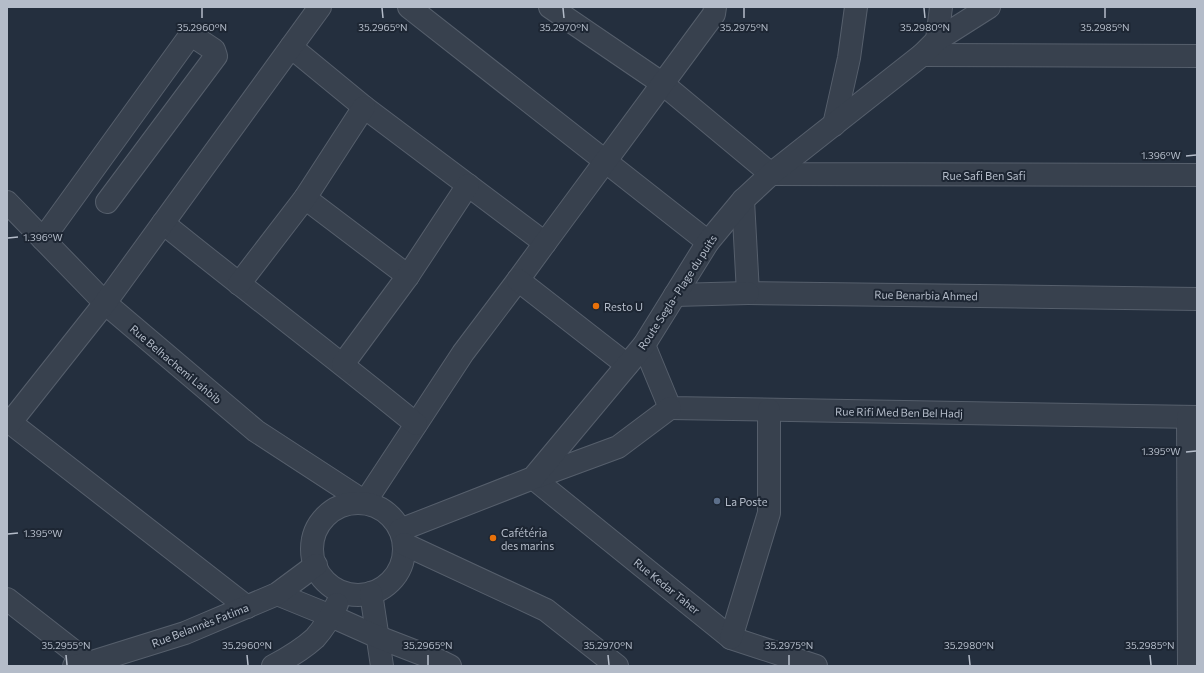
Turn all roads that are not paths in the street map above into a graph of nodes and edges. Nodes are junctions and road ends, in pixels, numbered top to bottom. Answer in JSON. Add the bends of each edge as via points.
{"nodes":[{"id":1,"x":320,"y":7,"type":"edge"},
{"id":2,"x":410,"y":7,"type":"edge"},
{"id":3,"x":550,"y":7,"type":"edge"},
{"id":4,"x":856,"y":7,"type":"edge"},
{"id":5,"x":941,"y":7,"type":"edge"},
{"id":6,"x":989,"y":7,"type":"edge"},
{"id":7,"x":711,"y":10,"type":"edge"},
{"id":8,"x":292,"y":47,"type":"junction"},
{"id":9,"x":930,"y":48,"type":"junction"},
{"id":10,"x":1197,"y":56,"type":"edge"},
{"id":11,"x":663,"y":84,"type":"junction"},
{"id":12,"x":364,"y":107,"type":"junction"},
{"id":13,"x":834,"y":124,"type":"junction"},
{"id":14,"x":605,"y":162,"type":"junction"},
{"id":15,"x":771,"y":174,"type":"junction"},
{"id":16,"x":1197,"y":175,"type":"edge"},
{"id":17,"x":468,"y":185,"type":"junction"},
{"id":18,"x":305,"y":198,"type":"junction"},
{"id":19,"x":743,"y":200,"type":"junction"},
{"id":20,"x":7,"y":202,"type":"edge"},
{"id":21,"x":107,"y":202,"type":"dead end"},
{"id":22,"x":163,"y":223,"type":"junction"},
{"id":23,"x":43,"y":239,"type":"junction"},
{"id":24,"x":708,"y":242,"type":"junction"},
{"id":25,"x":545,"y":243,"type":"junction"},
{"id":26,"x":408,"y":276,"type":"junction"},
{"id":27,"x":518,"y":280,"type":"junction"},
{"id":28,"x":239,"y":284,"type":"junction"},
{"id":29,"x":748,"y":293,"type":"junction"},
{"id":30,"x":675,"y":295,"type":"junction"},
{"id":31,"x":1197,"y":299,"type":"edge"},
{"id":32,"x":105,"y":303,"type":"junction"},
{"id":33,"x":644,"y":345,"type":"junction"},
{"id":34,"x":343,"y":364,"type":"junction"},
{"id":35,"x":627,"y":365,"type":"junction"},
{"id":36,"x":670,"y":408,"type":"junction"},
{"id":37,"x":770,"y":410,"type":"junction"},
{"id":38,"x":1193,"y":417,"type":"edge"},
{"id":39,"x":9,"y":421,"type":"edge"},
{"id":40,"x":416,"y":424,"type":"junction"},
{"id":41,"x":533,"y":478,"type":"junction"},
{"id":42,"x":365,"y":502,"type":"junction"},
{"id":43,"x":402,"y":537,"type":"junction"},
{"id":44,"x":1193,"y":547,"type":"edge"},
{"id":45,"x":316,"y":565,"type":"junction"},
{"id":46,"x":344,"y":593,"type":"junction"},
{"id":47,"x":277,"y":594,"type":"junction"},
{"id":48,"x":370,"y":594,"type":"junction"},
{"id":49,"x":7,"y":600,"type":"edge"},
{"id":50,"x":247,"y":607,"type":"junction"},
{"id":51,"x":330,"y":616,"type":"junction"},
{"id":52,"x":378,"y":637,"type":"junction"},
{"id":53,"x":731,"y":638,"type":"junction"},
{"id":54,"x":84,"y":665,"type":"edge"},
{"id":55,"x":273,"y":666,"type":"edge"},
{"id":56,"x":382,"y":666,"type":"edge"},
{"id":57,"x":450,"y":666,"type":"edge"},
{"id":58,"x":617,"y":666,"type":"edge"},
{"id":59,"x":816,"y":666,"type":"edge"},
{"id":60,"x":1189,"y":666,"type":"edge"}],
"edges":[{"from":1,"to":8,"type":"street"},
{"from":2,"to":14,"type":"street"},
{"from":3,"to":11,"type":"street"},
{"from":4,"to":13,"type":"street"},
{"from":5,"to":9,"type":"street"},
{"from":6,"to":9,"type":"street","name":"Route Segla- Plage du puits"},
{"from":7,"to":11,"type":"street"},
{"from":8,"to":12,"type":"street"},
{"from":8,"to":22,"type":"street"},
{"from":9,"to":10,"type":"street"},
{"from":9,"to":13,"type":"street","name":"Route Segla- Plage du puits"},
{"from":11,"to":14,"type":"street"},
{"from":11,"to":15,"type":"street"},
{"from":12,"to":17,"type":"street"},
{"from":12,"to":18,"type":"street"},
{"from":13,"to":15,"type":"street","name":"Route Segla- Plage du puits"},
{"from":14,"to":24,"type":"street"},
{"from":14,"to":25,"type":"street"},
{"from":15,"to":16,"type":"street","name":"Rue Safi Ben Safi"},
{"from":15,"to":19,"type":"street","name":"Route Segla- Plage du puits"},
{"from":17,"to":25,"type":"street"},
{"from":17,"to":26,"type":"street"},
{"from":18,"to":26,"type":"street"},
{"from":18,"to":28,"type":"street"},
{"from":19,"to":24,"type":"street","name":"Route Segla- Plage du puits"},
{"from":19,"to":29,"type":"street"},
{"from":20,"to":23,"type":"street","name":"Rue Belhachemi Lahbib"},
{"from":21,"to":23,"type":"street","via":[[216,56],[214,50],[193,36],[189,37]]},
{"from":22,"to":28,"type":"street"},
{"from":22,"to":32,"type":"street"},
{"from":23,"to":32,"type":"street","name":"Rue Belhachemi Lahbib"},
{"from":24,"to":30,"type":"street","name":"Route Segla- Plage du puits"},
{"from":25,"to":27,"type":"street"},
{"from":26,"to":34,"type":"street"},
{"from":27,"to":35,"type":"street"},
{"from":27,"to":40,"type":"street"},
{"from":28,"to":34,"type":"street"},
{"from":29,"to":30,"type":"street","name":"Rue Benarbia Ahmed"},
{"from":29,"to":31,"type":"street","name":"Rue Benarbia Ahmed"},
{"from":30,"to":33,"type":"street","name":"Route Segla- Plage du puits"},
{"from":32,"to":39,"type":"street"},
{"from":32,"to":42,"type":"street","name":"Rue Belhachemi Lahbib","via":[[256,432]]},
{"from":33,"to":35,"type":"street","name":"Route Segla- Plage du puits"},
{"from":33,"to":36,"type":"street"},
{"from":34,"to":40,"type":"street"},
{"from":35,"to":41,"type":"street","name":"Route Segla- Plage du puits"},
{"from":36,"to":37,"type":"street","name":"Rue Rifi Med Ben Bel Hadj"},
{"from":36,"to":41,"type":"street","via":[[618,447]]},
{"from":37,"to":38,"type":"street","name":"Rue Rifi Med Ben Bel Hadj"},
{"from":37,"to":53,"type":"street","via":[[769,513]]},
{"from":38,"to":44,"type":"street"},
{"from":39,"to":50,"type":"street"},
{"from":40,"to":42,"type":"street"},
{"from":41,"to":43,"type":"street","name":"Route Segla- Plage du puits","via":[[493,493]]},
{"from":41,"to":53,"type":"street","name":"Rue Kedar Taher"},
{"from":42,"to":43,"type":"street","via":[[390,514],[397,522]]},
{"from":42,"to":45,"type":"street","via":[[349,503],[334,509],[322,520],[314,535],[312,546]]},
{"from":43,"to":48,"type":"street","via":[[404,558],[398,573],[389,584]]},
{"from":43,"to":58,"type":"street","via":[[546,610]]},
{"from":44,"to":60,"type":"street"},
{"from":45,"to":46,"type":"street","via":[[318,573],[335,590]]},
{"from":45,"to":47,"type":"street","name":"Rue Belannès Fatima"},
{"from":46,"to":48,"type":"street","via":[[359,596]]},
{"from":46,"to":51,"type":"street"},
{"from":47,"to":50,"type":"street","name":"Rue Belannès Fatima"},
{"from":47,"to":51,"type":"street"},
{"from":48,"to":52,"type":"street"},
{"from":49,"to":54,"type":"street"},
{"from":50,"to":54,"type":"street","name":"Rue Belannès Fatima","via":[[185,633]]},
{"from":51,"to":52,"type":"street"},
{"from":51,"to":55,"type":"street","via":[[323,628],[310,641]]},
{"from":52,"to":56,"type":"street"},
{"from":52,"to":57,"type":"street"},
{"from":53,"to":59,"type":"street","name":"Rue Kedar Taher"}]}
